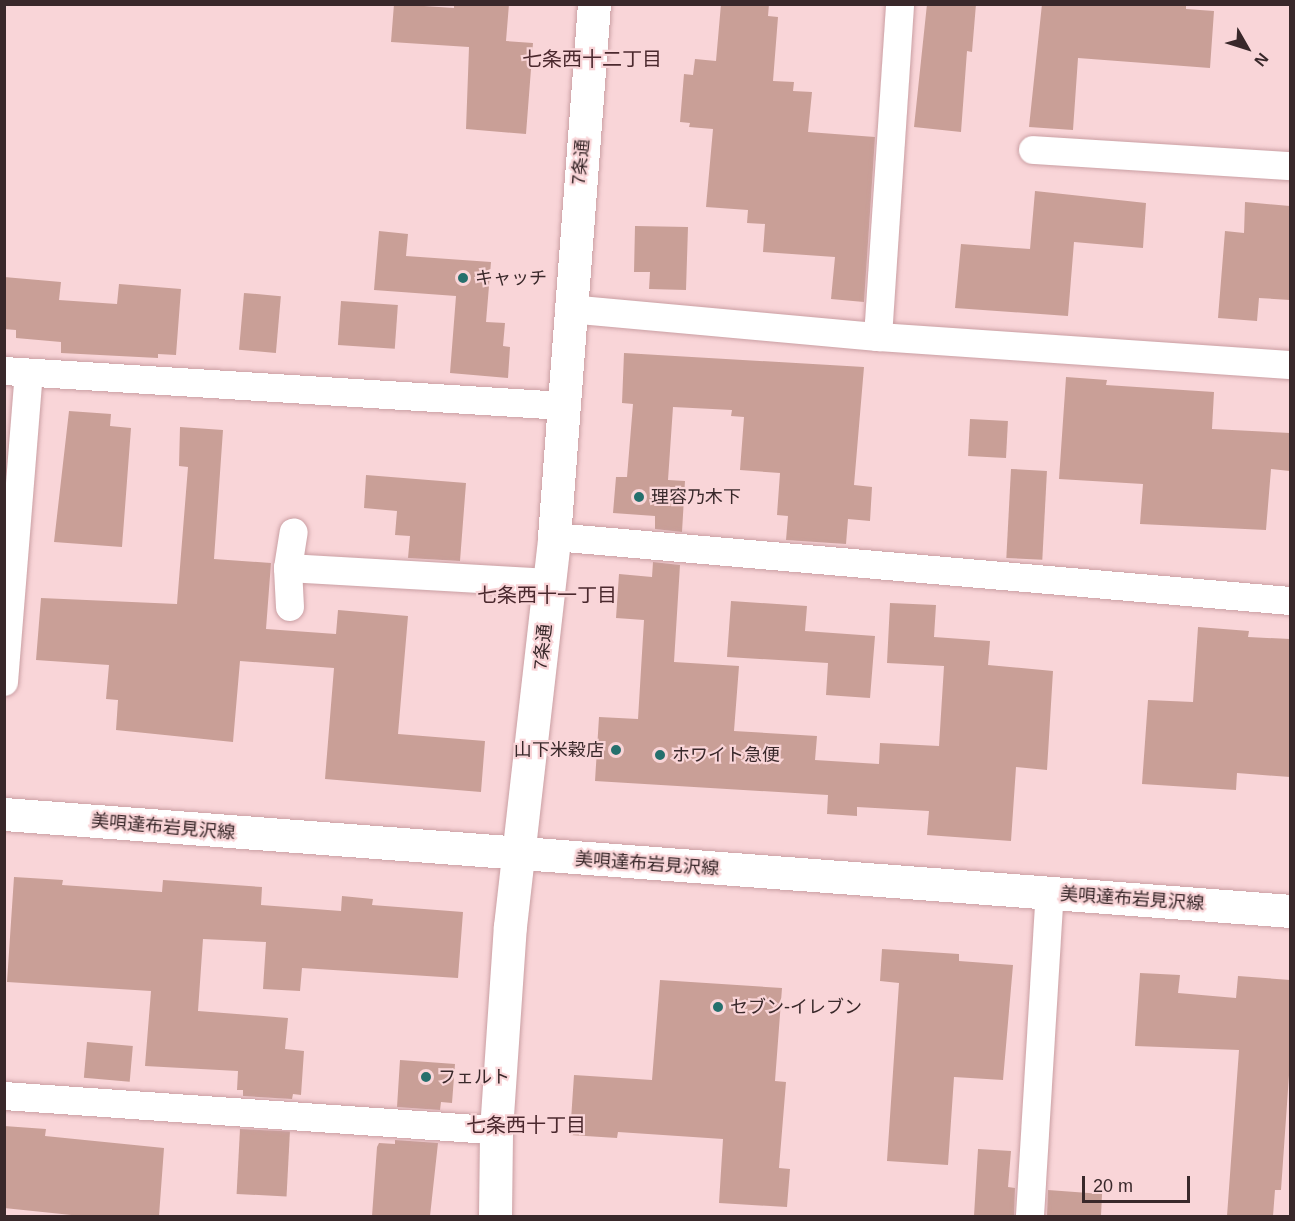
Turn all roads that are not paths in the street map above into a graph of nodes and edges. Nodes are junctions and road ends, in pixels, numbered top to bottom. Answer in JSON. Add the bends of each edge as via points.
{"nodes":[{"id":1,"x":594,"y":4,"type":"edge"},
{"id":2,"x":900,"y":4,"type":"edge"},
{"id":3,"x":1033,"y":150,"type":"dead end"},
{"id":4,"x":1290,"y":166,"type":"edge"},
{"id":5,"x":569,"y":309,"type":"junction"},
{"id":6,"x":878,"y":337,"type":"junction"},
{"id":7,"x":1290,"y":365,"type":"edge"},
{"id":8,"x":17,"y":372,"type":"edge"},
{"id":9,"x":564,"y":406,"type":"junction"},
{"id":10,"x":294,"y":532,"type":"dead end"},
{"id":11,"x":554,"y":537,"type":"junction"},
{"id":12,"x":8,"y":566,"type":"edge"},
{"id":13,"x":288,"y":568,"type":"junction"},
{"id":14,"x":550,"y":583,"type":"junction"},
{"id":15,"x":1290,"y":601,"type":"edge"},
{"id":16,"x":290,"y":607,"type":"dead end"},
{"id":17,"x":4,"y":682,"type":"edge"},
{"id":18,"x":4,"y":814,"type":"edge"},
{"id":19,"x":519,"y":856,"type":"junction"},
{"id":20,"x":1050,"y":893,"type":"junction"},
{"id":21,"x":1290,"y":911,"type":"edge"},
{"id":22,"x":4,"y":1096,"type":"edge"},
{"id":23,"x":496,"y":1130,"type":"junction"},
{"id":24,"x":495,"y":1216,"type":"edge"},
{"id":25,"x":1030,"y":1216,"type":"edge"}],
"edges":[{"from":1,"to":5,"type":"main road","name":"7条通"},
{"from":2,"to":6,"type":"street"},
{"from":3,"to":4,"type":"street"},
{"from":5,"to":6,"type":"street"},
{"from":5,"to":9,"type":"main road","name":"7条通"},
{"from":6,"to":7,"type":"street"},
{"from":8,"to":9,"type":"street"},
{"from":8,"to":12,"type":"street"},
{"from":9,"to":11,"type":"main road","name":"7条通"},
{"from":10,"to":13,"type":"street"},
{"from":11,"to":14,"type":"main road","name":"7条通"},
{"from":11,"to":15,"type":"street"},
{"from":12,"to":17,"type":"street"},
{"from":13,"to":14,"type":"street"},
{"from":13,"to":16,"type":"street"},
{"from":14,"to":19,"type":"main road","name":"7条通"},
{"from":18,"to":19,"type":"main road","name":"美唄達布岩見沢線"},
{"from":19,"to":20,"type":"main road","name":"美唄達布岩見沢線"},
{"from":19,"to":23,"type":"main road","name":"7条通","via":[[510,926]]},
{"from":20,"to":21,"type":"main road","name":"美唄達布岩見沢線"},
{"from":20,"to":25,"type":"street"},
{"from":22,"to":23,"type":"street"},
{"from":23,"to":24,"type":"main road","name":"7条通"}]}
